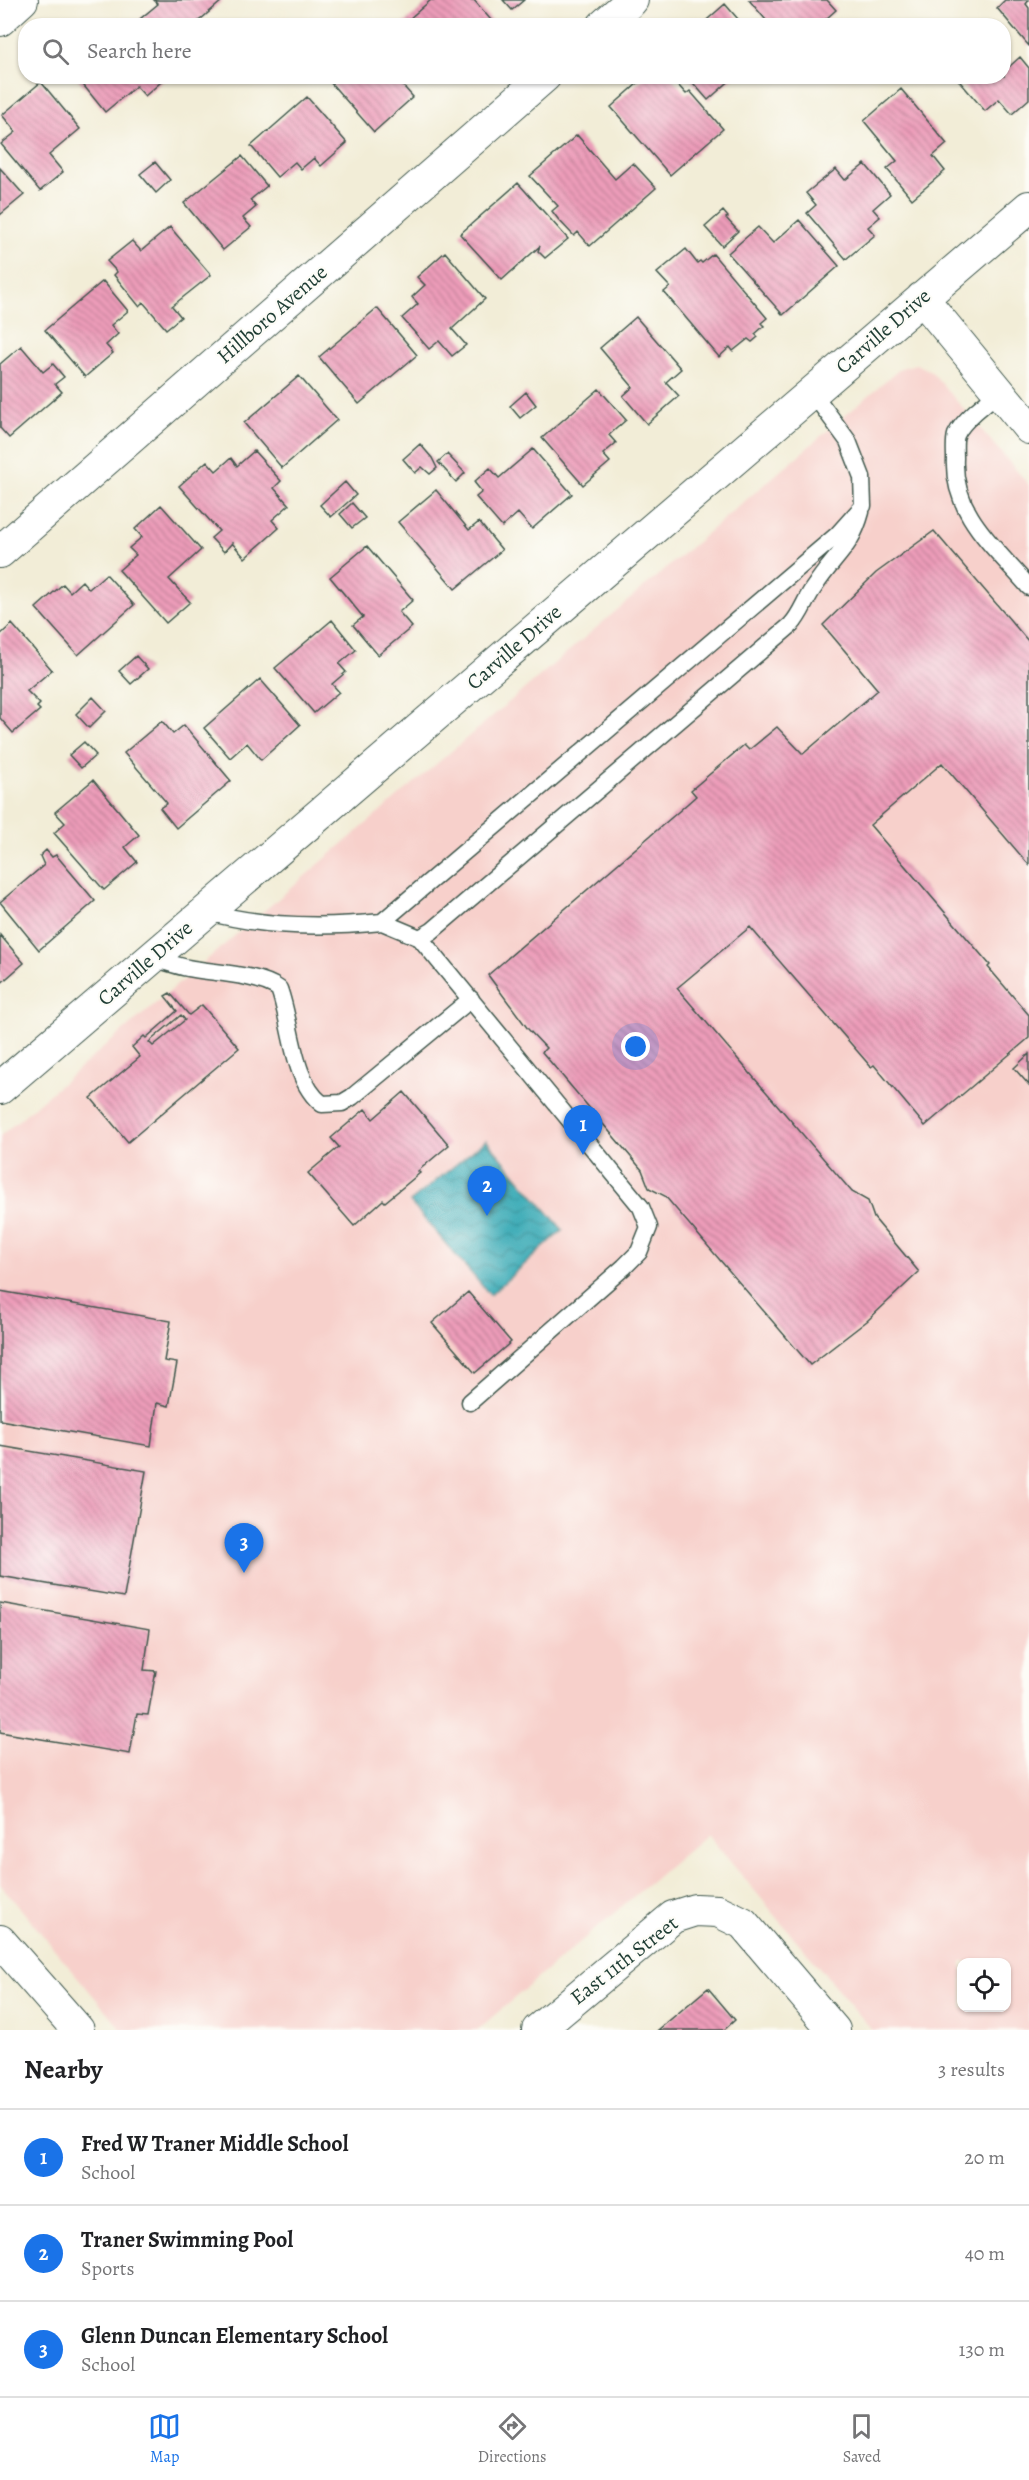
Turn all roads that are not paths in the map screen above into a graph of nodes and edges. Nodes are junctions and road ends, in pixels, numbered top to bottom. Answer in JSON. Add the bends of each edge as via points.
{"nodes":[{"id":1,"x":22,"y":0,"type":"edge"},
{"id":2,"x":632,"y":0,"type":"edge"},
{"id":3,"x":612,"y":18,"type":"edge"},
{"id":4,"x":0,"y":20,"type":"edge"},
{"id":5,"x":535,"y":84,"type":"edge"},
{"id":6,"x":1029,"y":207,"type":"edge"},
{"id":7,"x":922,"y":298,"type":"junction"},
{"id":8,"x":812,"y":392,"type":"junction"},
{"id":9,"x":999,"y":393,"type":"junction"},
{"id":10,"x":1029,"y":428,"type":"edge"},
{"id":11,"x":863,"y":506,"type":"junction"},
{"id":12,"x":0,"y":552,"type":"edge"},
{"id":13,"x":1029,"y":587,"type":"edge"},
{"id":14,"x":205,"y":911,"type":"junction"},
{"id":15,"x":382,"y":922,"type":"junction"},
{"id":16,"x":420,"y":938,"type":"junction"},
{"id":17,"x":152,"y":957,"type":"junction"},
{"id":18,"x":471,"y":999,"type":"junction"},
{"id":19,"x":0,"y":1088,"type":"edge"},
{"id":20,"x":470,"y":1402,"type":"dead end"},
{"id":21,"x":0,"y":1941,"type":"edge"},
{"id":22,"x":78,"y":2030,"type":"edge"},
{"id":23,"x":538,"y":2030,"type":"edge"},
{"id":24,"x":834,"y":2030,"type":"edge"}],
"edges":[{"from":1,"to":4,"type":"street"},
{"from":2,"to":3,"type":"street"},
{"from":5,"to":12,"type":"street","name":"Hillboro Avenue"},
{"from":6,"to":7,"type":"street","name":"Carville Drive"},
{"from":7,"to":8,"type":"street","name":"Carville Drive"},
{"from":7,"to":9,"type":"street"},
{"from":8,"to":11,"type":"lane","via":[[848,441],[862,477]]},
{"from":8,"to":14,"type":"street","name":"Carville Drive"},
{"from":9,"to":10,"type":"street"},
{"from":9,"to":13,"type":"lane","via":[[982,404],[956,435],[954,476],[967,512],[986,540]]},
{"from":11,"to":15,"type":"lane","via":[[837,535]]},
{"from":11,"to":16,"type":"lane","via":[[855,533],[815,585],[791,625]]},
{"from":14,"to":15,"type":"lane","via":[[238,921],[266,923],[341,926]]},
{"from":14,"to":17,"type":"street","name":"Carville Drive"},
{"from":15,"to":16,"type":"lane"},
{"from":16,"to":18,"type":"lane"},
{"from":17,"to":18,"type":"lane","via":[[184,968],[272,984],[279,989],[304,1083],[322,1104],[352,1097]]},
{"from":17,"to":19,"type":"street","name":"Carville Drive"},
{"from":18,"to":20,"type":"lane","via":[[641,1207],[649,1227],[639,1252],[624,1267]]},
{"from":21,"to":22,"type":"street"},
{"from":23,"to":24,"type":"street","name":"East 11th Street","via":[[673,1917],[695,1910],[718,1911],[743,1923]]}]}
